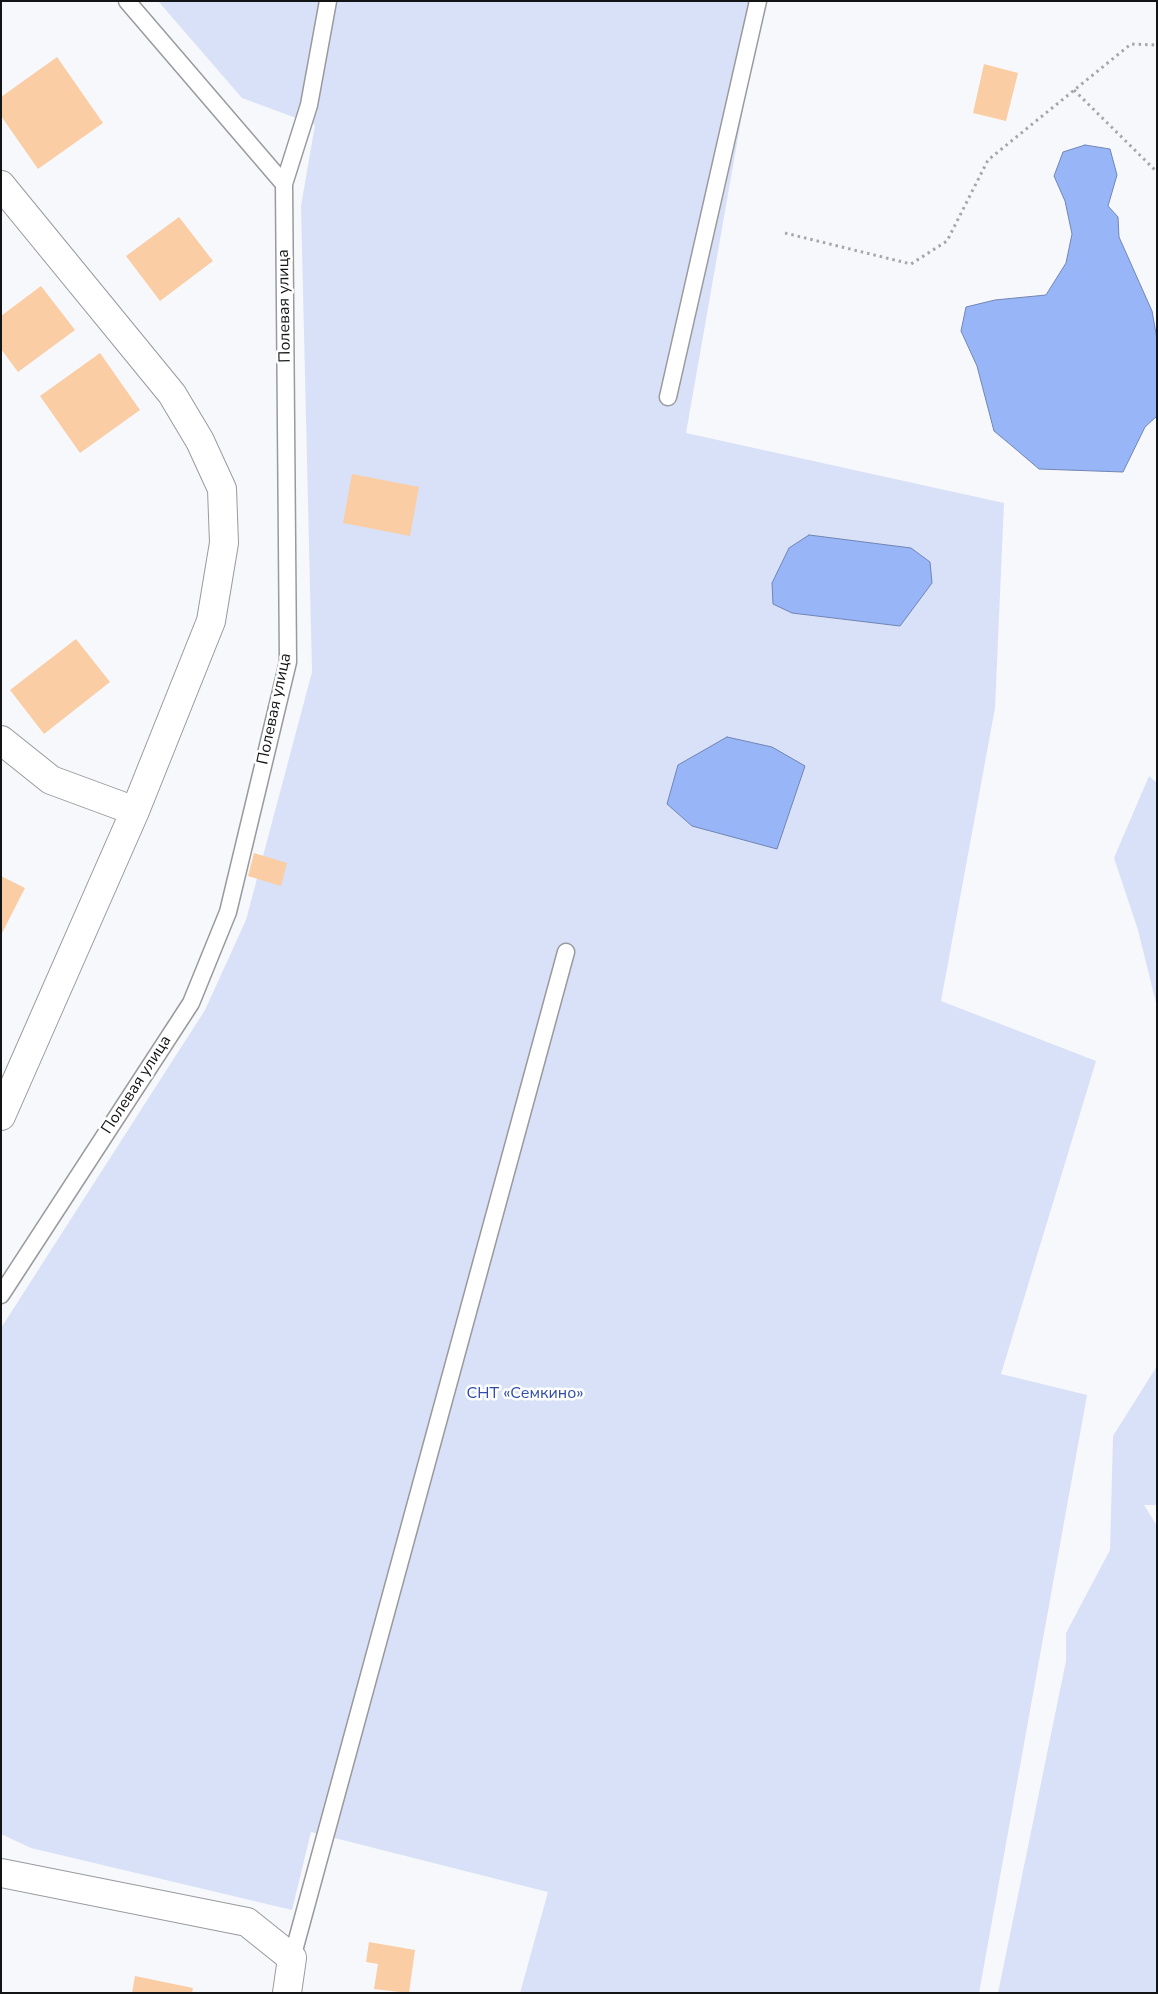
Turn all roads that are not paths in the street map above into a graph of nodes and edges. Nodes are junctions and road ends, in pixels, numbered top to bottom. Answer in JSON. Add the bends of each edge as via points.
{"nodes":[{"id":1,"x":127,"y":1,"type":"edge"},
{"id":2,"x":328,"y":1,"type":"edge"},
{"id":3,"x":758,"y":1,"type":"edge"},
{"id":4,"x":284,"y":184,"type":"junction"},
{"id":5,"x":1,"y":185,"type":"edge"},
{"id":6,"x":668,"y":397,"type":"dead end"},
{"id":7,"x":1,"y":740,"type":"edge"},
{"id":8,"x":134,"y":811,"type":"junction"},
{"id":9,"x":566,"y":952,"type":"dead end"},
{"id":10,"x":1,"y":1116,"type":"edge"},
{"id":11,"x":1,"y":1295,"type":"edge"},
{"id":12,"x":1,"y":1873,"type":"edge"},
{"id":13,"x":292,"y":1958,"type":"junction"},
{"id":14,"x":288,"y":1993,"type":"edge"}],
"edges":[{"from":1,"to":4,"type":"lane"},
{"from":2,"to":4,"type":"lane","name":"Полевая улица","via":[[309,105]]},
{"from":3,"to":6,"type":"lane"},
{"from":4,"to":11,"type":"lane","name":"Полевая улица","via":[[288,662],[228,912],[191,1003]]},
{"from":5,"to":8,"type":"street","via":[[172,394],[200,441],[222,489],[224,544],[211,621]]},
{"from":7,"to":8,"type":"street","via":[[50,780]]},
{"from":8,"to":10,"type":"street"},
{"from":9,"to":13,"type":"lane"},
{"from":12,"to":13,"type":"street","via":[[247,1922]]},
{"from":13,"to":14,"type":"street"}]}
